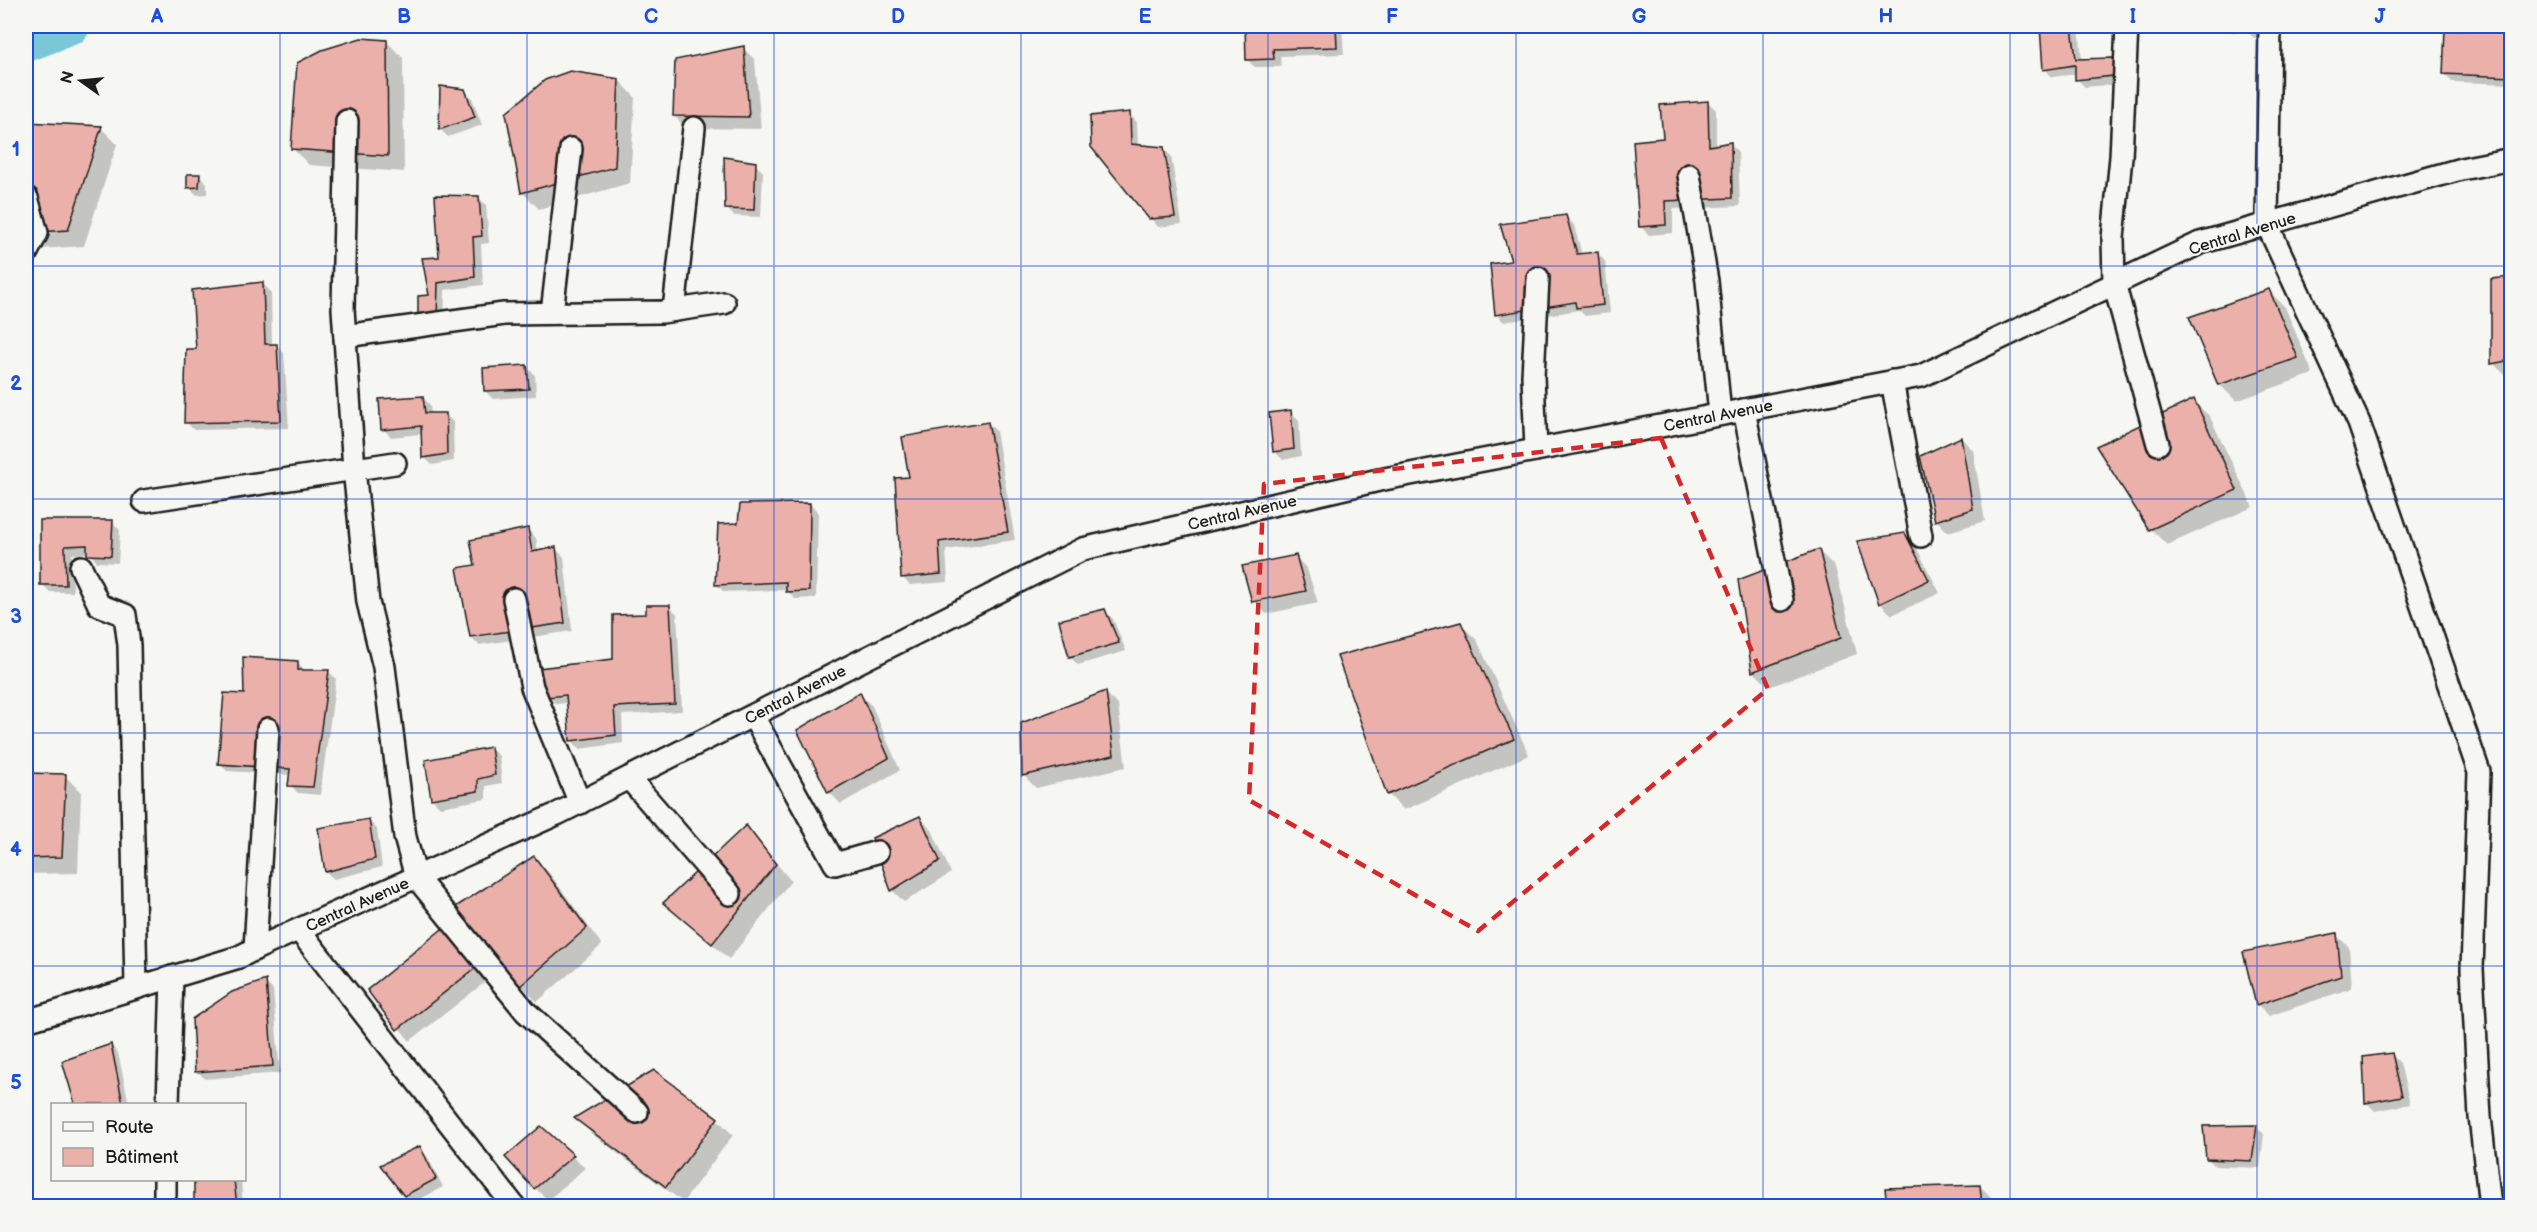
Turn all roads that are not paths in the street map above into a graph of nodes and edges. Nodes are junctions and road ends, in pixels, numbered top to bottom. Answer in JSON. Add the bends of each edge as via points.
{"nodes":[{"id":1,"x":2127,"y":26,"type":"edge"},
{"id":2,"x":2270,"y":26,"type":"edge"},
{"id":3,"x":347,"y":121,"type":"dead end"},
{"id":4,"x":694,"y":128,"type":"dead end"},
{"id":5,"x":571,"y":149,"type":"dead end"},
{"id":6,"x":2511,"y":159,"type":"edge"},
{"id":7,"x":1689,"y":175,"type":"dead end"},
{"id":8,"x":27,"y":198,"type":"dead end"},
{"id":9,"x":2267,"y":224,"type":"junction"},
{"id":10,"x":26,"y":254,"type":"edge"},
{"id":11,"x":1538,"y":278,"type":"dead end"},
{"id":12,"x":2114,"y":284,"type":"junction"},
{"id":13,"x":724,"y":303,"type":"dead end"},
{"id":14,"x":674,"y":310,"type":"junction"},
{"id":15,"x":552,"y":313,"type":"junction"},
{"id":16,"x":345,"y":336,"type":"junction"},
{"id":17,"x":1892,"y":381,"type":"junction"},
{"id":18,"x":1744,"y":410,"type":"junction"},
{"id":19,"x":1720,"y":414,"type":"junction"},
{"id":20,"x":2158,"y":444,"type":"dead end"},
{"id":21,"x":1536,"y":450,"type":"junction"},
{"id":22,"x":395,"y":463,"type":"dead end"},
{"id":23,"x":354,"y":469,"type":"junction"},
{"id":24,"x":144,"y":501,"type":"dead end"},
{"id":25,"x":1921,"y":536,"type":"dead end"},
{"id":26,"x":81,"y":567,"type":"dead end"},
{"id":27,"x":514,"y":598,"type":"dead end"},
{"id":28,"x":1782,"y":600,"type":"dead end"},
{"id":29,"x":753,"y":716,"type":"junction"},
{"id":30,"x":268,"y":729,"type":"dead end"},
{"id":31,"x":629,"y":778,"type":"junction"},
{"id":32,"x":580,"y":803,"type":"junction"},
{"id":33,"x":877,"y":852,"type":"dead end"},
{"id":34,"x":416,"y":878,"type":"junction"},
{"id":35,"x":730,"y":894,"type":"dead end"},
{"id":36,"x":299,"y":930,"type":"junction"},
{"id":37,"x":255,"y":949,"type":"junction"},
{"id":38,"x":172,"y":977,"type":"junction"},
{"id":39,"x":136,"y":988,"type":"junction"},
{"id":40,"x":26,"y":1021,"type":"edge"},
{"id":41,"x":168,"y":1103,"type":"edge"},
{"id":42,"x":637,"y":1112,"type":"dead end"},
{"id":43,"x":514,"y":1206,"type":"edge"},
{"id":44,"x":2490,"y":1206,"type":"edge"}],
"edges":[{"from":1,"to":12,"type":"street","via":[[2113,238]]},
{"from":2,"to":9,"type":"street"},
{"from":3,"to":16,"type":"street"},
{"from":4,"to":14,"type":"street"},
{"from":5,"to":15,"type":"street"},
{"from":6,"to":9,"type":"street","name":"Central Avenue","via":[[2461,169]]},
{"from":7,"to":19,"type":"street","via":[[1707,281]]},
{"from":8,"to":10,"type":"street","via":[[37,233]]},
{"from":9,"to":12,"type":"street","name":"Central Avenue","via":[[2200,243]]},
{"from":9,"to":44,"type":"street","via":[[2359,423],[2478,772],[2472,969]]},
{"from":11,"to":21,"type":"street","via":[[1533,376]]},
{"from":12,"to":17,"type":"street","name":"Central Avenue","via":[[1921,376]]},
{"from":12,"to":20,"type":"street"},
{"from":13,"to":14,"type":"street"},
{"from":14,"to":15,"type":"street"},
{"from":15,"to":16,"type":"street","via":[[504,314]]},
{"from":16,"to":23,"type":"street"},
{"from":17,"to":18,"type":"street","name":"Central Avenue"},
{"from":17,"to":25,"type":"street"},
{"from":18,"to":19,"type":"street","name":"Central Avenue"},
{"from":18,"to":28,"type":"street"},
{"from":19,"to":21,"type":"street","name":"Central Avenue"},
{"from":21,"to":29,"type":"street","name":"Central Avenue","via":[[1378,480],[1083,549]]},
{"from":22,"to":23,"type":"street"},
{"from":23,"to":24,"type":"street"},
{"from":23,"to":34,"type":"street","via":[[368,602],[384,667],[402,818]]},
{"from":26,"to":39,"type":"street","via":[[99,605],[125,615],[129,645]]},
{"from":27,"to":32,"type":"street","via":[[532,687]]},
{"from":29,"to":31,"type":"street","name":"Central Avenue"},
{"from":29,"to":33,"type":"street","via":[[835,864]]},
{"from":30,"to":37,"type":"street"},
{"from":31,"to":32,"type":"street","name":"Central Avenue"},
{"from":31,"to":35,"type":"street"},
{"from":32,"to":34,"type":"street","name":"Central Avenue"},
{"from":34,"to":36,"type":"street","name":"Central Avenue"},
{"from":34,"to":42,"type":"street","via":[[526,1012]]},
{"from":36,"to":37,"type":"street","name":"Central Avenue"},
{"from":36,"to":43,"type":"street"},
{"from":37,"to":38,"type":"street","name":"Central Avenue"},
{"from":38,"to":39,"type":"street","name":"Central Avenue"},
{"from":38,"to":41,"type":"street"},
{"from":39,"to":40,"type":"street","name":"Central Avenue"}]}
